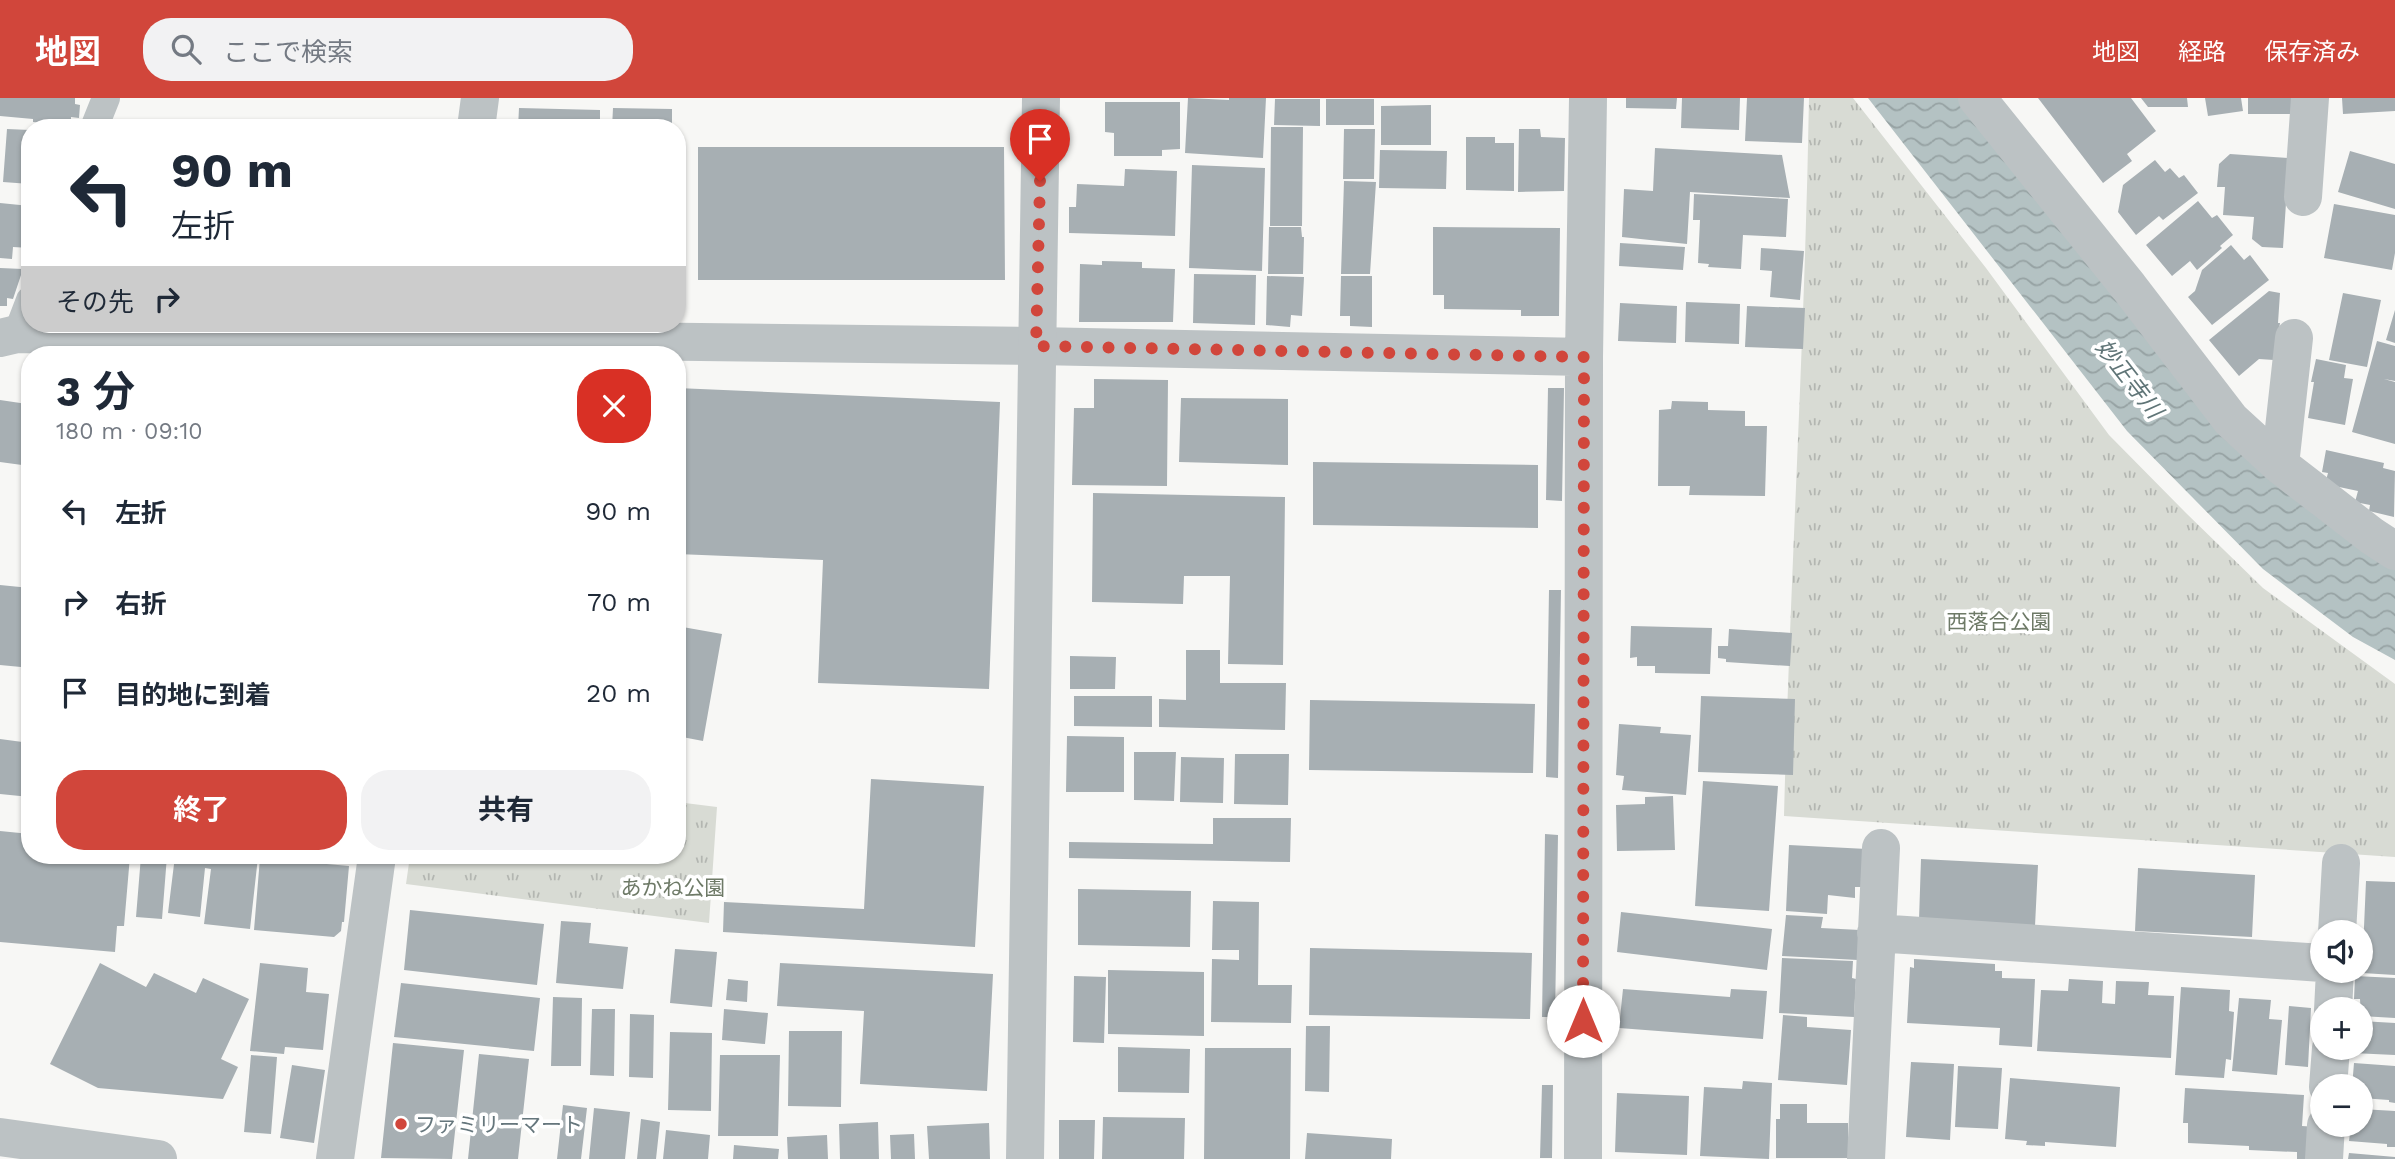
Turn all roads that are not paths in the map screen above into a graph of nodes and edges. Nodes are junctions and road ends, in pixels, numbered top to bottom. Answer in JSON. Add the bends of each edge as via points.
{"nodes":[{"id":1,"x":106,"y":98,"type":"edge"},
{"id":2,"x":480,"y":98,"type":"edge"},
{"id":3,"x":1041,"y":98,"type":"edge"},
{"id":4,"x":1588,"y":98,"type":"edge"},
{"id":5,"x":1976,"y":98,"type":"edge"},
{"id":6,"x":2310,"y":98,"type":"edge"},
{"id":7,"x":98,"y":119,"type":"edge"},
{"id":8,"x":477,"y":119,"type":"edge"},
{"id":9,"x":2303,"y":197,"type":"dead end"},
{"id":10,"x":89,"y":333,"type":"edge"},
{"id":11,"x":2294,"y":338,"type":"dead end"},
{"id":12,"x":449,"y":340,"type":"edge"},
{"id":13,"x":188,"y":345,"type":"edge"},
{"id":14,"x":1036,"y":346,"type":"junction"},
{"id":15,"x":1584,"y":357,"type":"junction"},
{"id":16,"x":2280,"y":465,"type":"junction"},
{"id":17,"x":2395,"y":551,"type":"edge"},
{"id":18,"x":1881,"y":848,"type":"dead end"},
{"id":19,"x":2341,"y":863,"type":"dead end"},
{"id":20,"x":376,"y":864,"type":"edge"},
{"id":21,"x":2338,"y":920,"type":"edge"},
{"id":22,"x":1876,"y":933,"type":"junction"},
{"id":23,"x":2310,"y":962,"type":"edge"},
{"id":24,"x":0,"y":1137,"type":"edge"},
{"id":25,"x":2325,"y":1137,"type":"edge"},
{"id":26,"x":158,"y":1159,"type":"edge"},
{"id":27,"x":335,"y":1159,"type":"edge"},
{"id":28,"x":1026,"y":1159,"type":"edge"},
{"id":29,"x":1583,"y":1159,"type":"edge"},
{"id":30,"x":1866,"y":1159,"type":"edge"},
{"id":31,"x":2324,"y":1159,"type":"edge"}],
"edges":[{"from":1,"to":7,"type":"lane"},
{"from":2,"to":8,"type":"street"},
{"from":3,"to":14,"type":"street"},
{"from":4,"to":15,"type":"street"},
{"from":5,"to":16,"type":"street","via":[[2231,420]]},
{"from":6,"to":9,"type":"street"},
{"from":10,"to":13,"type":"street"},
{"from":11,"to":16,"type":"street"},
{"from":12,"to":13,"type":"street"},
{"from":12,"to":14,"type":"street"},
{"from":14,"to":15,"type":"street"},
{"from":14,"to":28,"type":"street"},
{"from":15,"to":29,"type":"street"},
{"from":16,"to":17,"type":"street"},
{"from":18,"to":22,"type":"street"},
{"from":19,"to":21,"type":"street"},
{"from":20,"to":27,"type":"street"},
{"from":22,"to":23,"type":"street"},
{"from":22,"to":30,"type":"street"},
{"from":24,"to":26,"type":"street"},
{"from":25,"to":31,"type":"street"}]}
